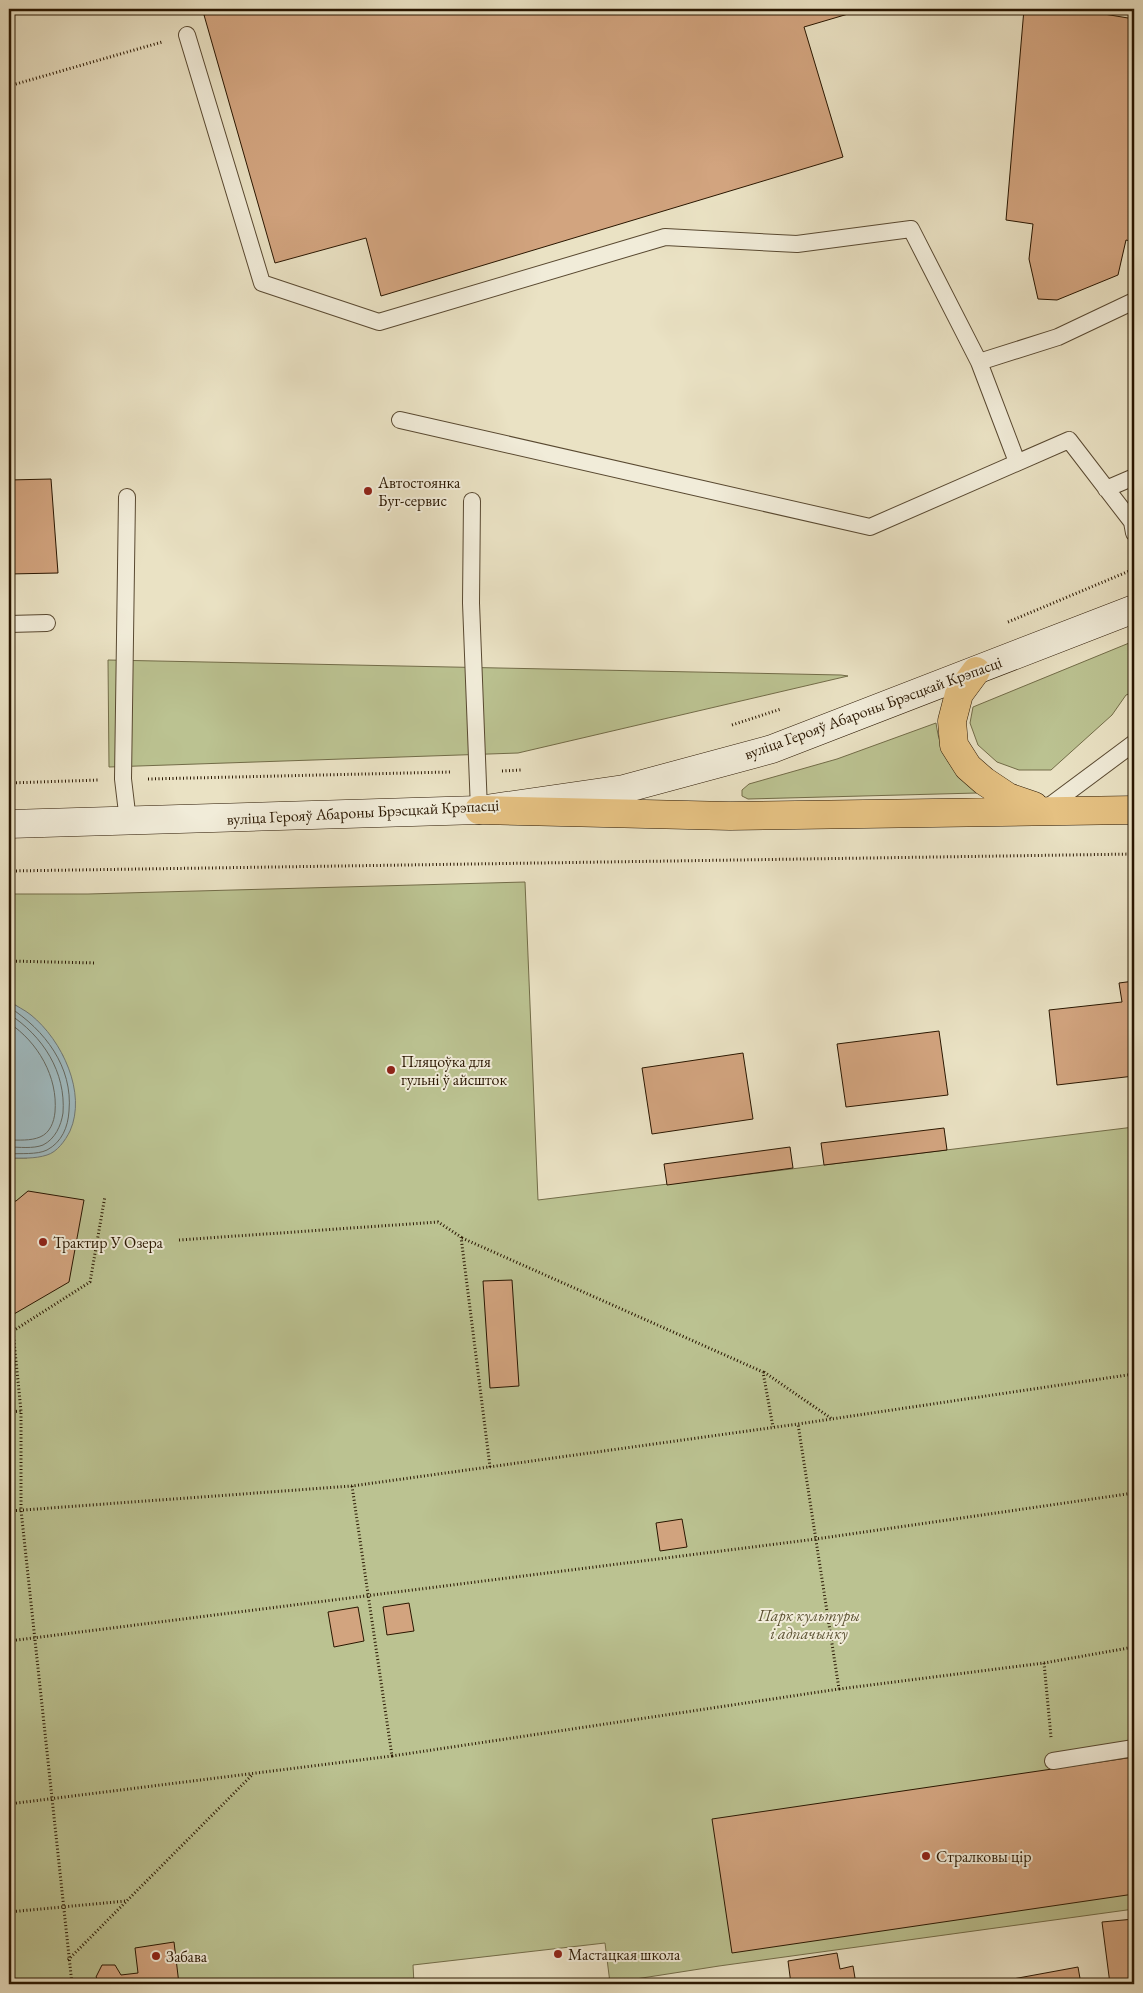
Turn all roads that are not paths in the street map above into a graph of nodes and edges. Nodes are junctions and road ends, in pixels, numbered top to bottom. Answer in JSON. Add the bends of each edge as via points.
{"nodes":[{"id":1,"x":187,"y":35,"type":"road end"},
{"id":2,"x":1134,"y":301,"type":"edge"},
{"id":3,"x":979,"y":362,"type":"junction"},
{"id":4,"x":400,"y":420,"type":"dead end"},
{"id":5,"x":1017,"y":462,"type":"junction"},
{"id":6,"x":1134,"y":477,"type":"edge"},
{"id":7,"x":1106,"y":489,"type":"junction"},
{"id":8,"x":127,"y":497,"type":"dead end"},
{"id":9,"x":472,"y":500,"type":"dead end"},
{"id":10,"x":1134,"y":534,"type":"edge"},
{"id":11,"x":1134,"y":609,"type":"edge"},
{"id":12,"x":47,"y":623,"type":"dead end"},
{"id":13,"x":9,"y":624,"type":"edge"},
{"id":14,"x":976,"y":670,"type":"junction"},
{"id":15,"x":1134,"y":743,"type":"edge"},
{"id":16,"x":479,"y":810,"type":"junction"},
{"id":17,"x":1044,"y":810,"type":"junction"},
{"id":18,"x":1134,"y":810,"type":"edge"},
{"id":19,"x":128,"y":822,"type":"junction"},
{"id":20,"x":9,"y":824,"type":"edge"},
{"id":21,"x":1134,"y":1748,"type":"edge"},
{"id":22,"x":1053,"y":1761,"type":"road end"}],
"edges":[{"from":1,"to":3,"type":"lane","via":[[262,283],[379,322],[665,237],[797,244],[911,229]]},
{"from":2,"to":3,"type":"lane","via":[[1058,337]]},
{"from":3,"to":5,"type":"lane"},
{"from":4,"to":5,"type":"lane","via":[[870,527]]},
{"from":5,"to":7,"type":"lane","via":[[1069,440]]},
{"from":6,"to":7,"type":"lane"},
{"from":7,"to":10,"type":"lane","via":[[1132,522]]},
{"from":8,"to":19,"type":"lane","via":[[123,779]]},
{"from":9,"to":16,"type":"lane","via":[[471,603]]},
{"from":11,"to":14,"type":"main road","name":"вуліца Герояў Абароны Брэсцкай Крэпасці"},
{"from":12,"to":13,"type":"lane"},
{"from":14,"to":16,"type":"main road","name":"вуліца Герояў Абароны Брэсцкай Крэпасці","via":[[772,749],[624,788]]},
{"from":14,"to":17,"type":"main road","via":[[959,694],[952,722],[954,745],[968,767],[984,781],[1008,797]]},
{"from":15,"to":17,"type":"lane"},
{"from":16,"to":17,"type":"main road","via":[[730,816]]},
{"from":16,"to":19,"type":"main road","name":"вуліца Герояў Абароны Брэсцкай Крэпасці"},
{"from":17,"to":18,"type":"main road"},
{"from":19,"to":20,"type":"main road","name":"вуліца Герояў Абароны Брэсцкай Крэпасці"},
{"from":21,"to":22,"type":"lane"}]}
